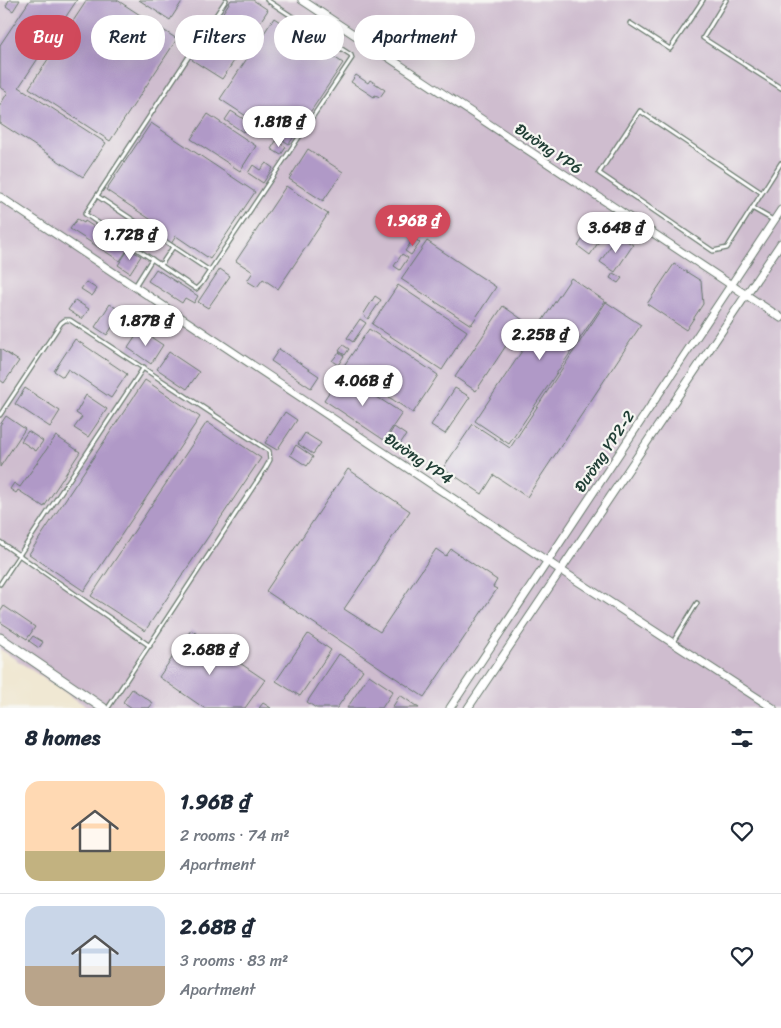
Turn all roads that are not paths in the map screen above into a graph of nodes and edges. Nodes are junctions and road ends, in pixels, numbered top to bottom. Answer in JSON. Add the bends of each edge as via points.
{"nodes":[{"id":1,"x":226,"y":0,"type":"edge"},
{"id":2,"x":267,"y":0,"type":"edge"},
{"id":3,"x":302,"y":0,"type":"edge"},
{"id":4,"x":702,"y":0,"type":"edge"},
{"id":5,"x":726,"y":0,"type":"edge"},
{"id":6,"x":630,"y":22,"type":"dead end"},
{"id":7,"x":781,"y":88,"type":"edge"},
{"id":8,"x":781,"y":163,"type":"edge"},
{"id":9,"x":762,"y":192,"type":"junction"},
{"id":10,"x":97,"y":196,"type":"junction"},
{"id":11,"x":0,"y":197,"type":"edge"},
{"id":12,"x":752,"y":208,"type":"junction"},
{"id":13,"x":781,"y":210,"type":"edge"},
{"id":14,"x":774,"y":221,"type":"junction"},
{"id":15,"x":147,"y":229,"type":"junction"},
{"id":16,"x":781,"y":243,"type":"edge"},
{"id":17,"x":173,"y":247,"type":"junction"},
{"id":18,"x":136,"y":248,"type":"junction"},
{"id":19,"x":152,"y":259,"type":"junction"},
{"id":20,"x":161,"y":265,"type":"junction"},
{"id":21,"x":210,"y":271,"type":"junction"},
{"id":22,"x":731,"y":285,"type":"junction"},
{"id":23,"x":134,"y":286,"type":"junction"},
{"id":24,"x":747,"y":295,"type":"junction"},
{"id":25,"x":781,"y":318,"type":"edge"},
{"id":26,"x":144,"y":367,"type":"junction"},
{"id":27,"x":0,"y":415,"type":"edge"},
{"id":28,"x":0,"y":542,"type":"edge"},
{"id":29,"x":19,"y":555,"type":"junction"},
{"id":30,"x":547,"y":560,"type":"junction"},
{"id":31,"x":562,"y":571,"type":"junction"},
{"id":32,"x":0,"y":584,"type":"edge"},
{"id":33,"x":697,"y":603,"type":"dead end"},
{"id":34,"x":0,"y":638,"type":"edge"},
{"id":35,"x":672,"y":643,"type":"junction"},
{"id":36,"x":150,"y":646,"type":"junction"},
{"id":37,"x":103,"y":708,"type":"edge"},
{"id":38,"x":108,"y":708,"type":"edge"},
{"id":39,"x":450,"y":708,"type":"edge"},
{"id":40,"x":468,"y":708,"type":"edge"},
{"id":41,"x":773,"y":708,"type":"edge"}],
"edges":[{"from":1,"to":10,"type":"lane"},
{"from":2,"to":21,"type":"lane","via":[[352,58]]},
{"from":3,"to":22,"type":"street","name":"Đường YP6"},
{"from":4,"to":6,"type":"lane","via":[[670,49]]},
{"from":5,"to":7,"type":"lane","via":[[703,38]]},
{"from":8,"to":9,"type":"lane"},
{"from":9,"to":12,"type":"lane"},
{"from":9,"to":12,"type":"lane","via":[[640,111],[599,173],[714,251],[727,248]]},
{"from":10,"to":15,"type":"lane"},
{"from":10,"to":18,"type":"lane","via":[[85,214]]},
{"from":11,"to":23,"type":"street","name":"Đường YP4"},
{"from":12,"to":14,"type":"lane"},
{"from":13,"to":14,"type":"street","name":"Đường YP2-2"},
{"from":14,"to":22,"type":"street","name":"Đường YP2-2"},
{"from":15,"to":17,"type":"lane"},
{"from":15,"to":18,"type":"lane"},
{"from":16,"to":24,"type":"street","name":"Đường YP2-2"},
{"from":17,"to":20,"type":"lane"},
{"from":17,"to":21,"type":"lane"},
{"from":18,"to":19,"type":"lane"},
{"from":19,"to":20,"type":"lane"},
{"from":19,"to":23,"type":"lane"},
{"from":20,"to":21,"type":"lane","via":[[196,289]]},
{"from":22,"to":24,"type":"street","name":"Đường YP6"},
{"from":22,"to":30,"type":"street","name":"Đường YP2-2"},
{"from":23,"to":30,"type":"street","name":"Đường YP4"},
{"from":24,"to":25,"type":"street","name":"Đường YP6"},
{"from":24,"to":31,"type":"street","name":"Đường YP2-2"},
{"from":26,"to":27,"type":"lane","via":[[70,320],[65,320]]},
{"from":26,"to":29,"type":"lane"},
{"from":26,"to":36,"type":"lane","via":[[269,451],[270,460]]},
{"from":28,"to":29,"type":"lane"},
{"from":29,"to":32,"type":"lane"},
{"from":29,"to":36,"type":"lane"},
{"from":30,"to":31,"type":"street","name":"Đường YP4"},
{"from":30,"to":39,"type":"street","name":"Đường YP2-2"},
{"from":31,"to":35,"type":"street","name":"Đường YP4"},
{"from":31,"to":40,"type":"street","name":"Đường YP2-2"},
{"from":33,"to":35,"type":"lane"},
{"from":34,"to":37,"type":"street"},
{"from":35,"to":41,"type":"street","name":"Đường YP4"},
{"from":36,"to":38,"type":"lane"}]}
